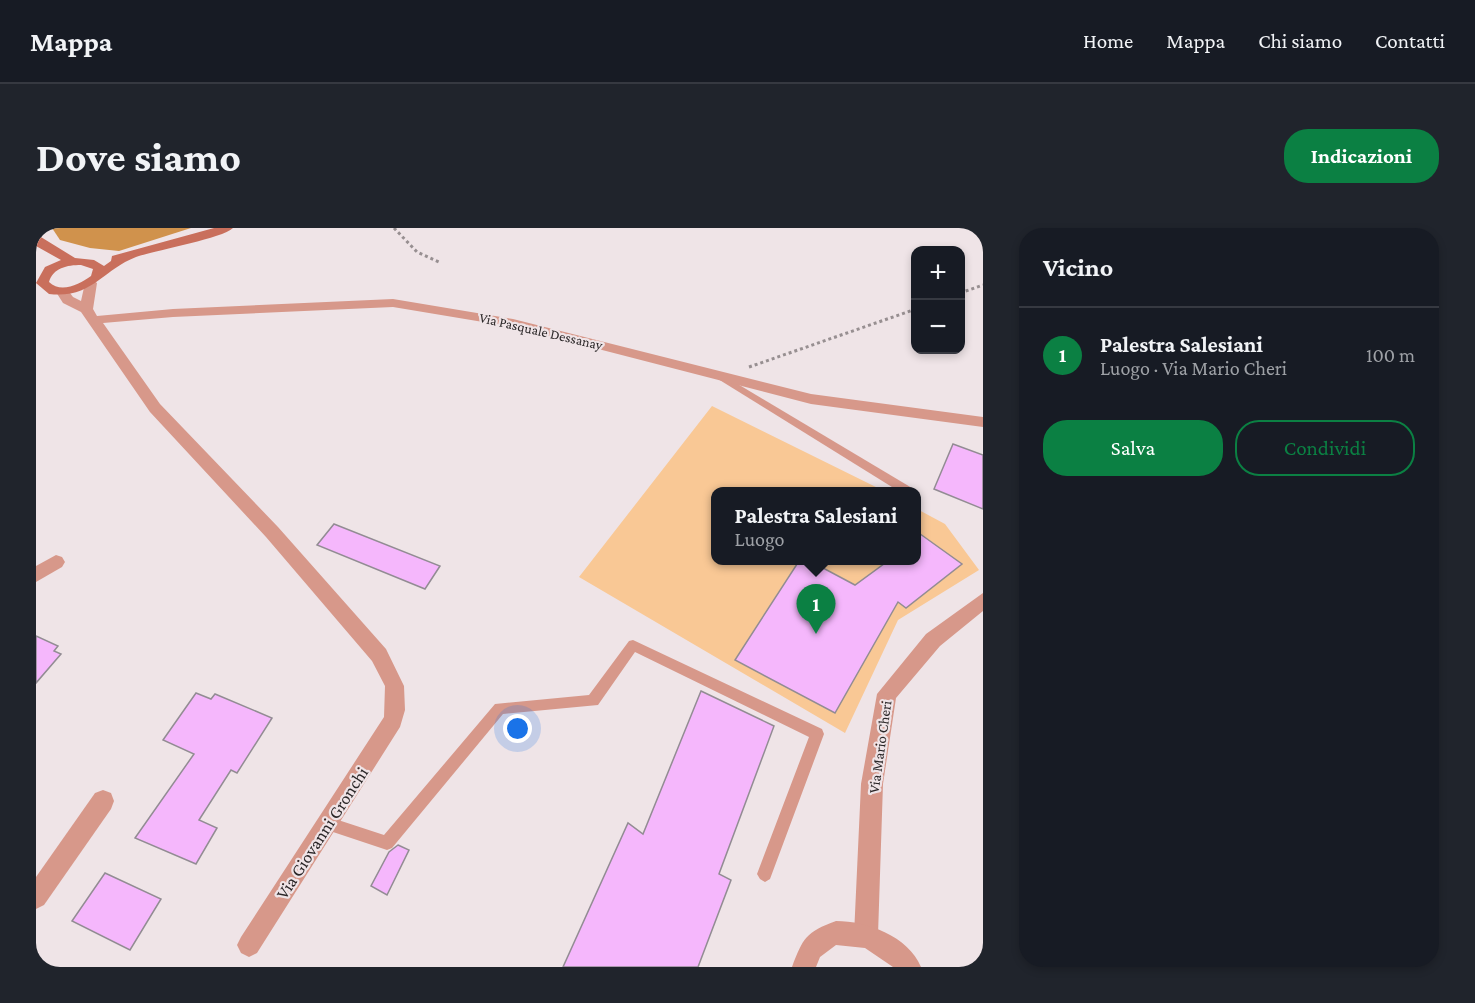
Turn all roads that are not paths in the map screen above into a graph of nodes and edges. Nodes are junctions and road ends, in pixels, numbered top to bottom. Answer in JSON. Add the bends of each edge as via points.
{"nodes":[{"id":1,"x":227,"y":228,"type":"edge"},
{"id":2,"x":36,"y":238,"type":"edge"},
{"id":3,"x":127,"y":257,"type":"junction"},
{"id":4,"x":72,"y":261,"type":"junction"},
{"id":5,"x":90,"y":262,"type":"junction"},
{"id":6,"x":36,"y":264,"type":"edge"},
{"id":7,"x":41,"y":278,"type":"edge"},
{"id":8,"x":94,"y":281,"type":"junction"},
{"id":9,"x":60,"y":292,"type":"junction"},
{"id":10,"x":36,"y":295,"type":"edge"},
{"id":11,"x":90,"y":315,"type":"junction"},
{"id":12,"x":721,"y":377,"type":"junction"},
{"id":13,"x":983,"y":422,"type":"edge"},
{"id":14,"x":900,"y":487,"type":"edge"},
{"id":15,"x":56,"y":562,"type":"dead end"},
{"id":16,"x":36,"y":575,"type":"edge"},
{"id":17,"x":983,"y":601,"type":"edge"},
{"id":18,"x":103,"y":801,"type":"dead end"},
{"id":19,"x":329,"y":824,"type":"junction"},
{"id":20,"x":765,"y":874,"type":"dead end"},
{"id":21,"x":36,"y":897,"type":"edge"},
{"id":22,"x":866,"y":935,"type":"junction"},
{"id":23,"x":249,"y":945,"type":"dead end"},
{"id":24,"x":804,"y":967,"type":"edge"},
{"id":25,"x":909,"y":967,"type":"edge"}],
"edges":[{"from":1,"to":3,"type":"main road"},
{"from":2,"to":4,"type":"main road"},
{"from":3,"to":5,"type":"main road"},
{"from":3,"to":8,"type":"main road"},
{"from":4,"to":5,"type":"main road"},
{"from":4,"to":7,"type":"main road","via":[[56,266]]},
{"from":5,"to":8,"type":"main road","via":[[99,268]]},
{"from":6,"to":7,"type":"main road"},
{"from":7,"to":9,"type":"main road","via":[[44,287]]},
{"from":8,"to":9,"type":"main road"},
{"from":8,"to":11,"type":"street"},
{"from":9,"to":10,"type":"main road"},
{"from":9,"to":11,"type":"street"},
{"from":11,"to":12,"type":"street","name":"Via Pasquale Dessanay","via":[[393,303],[513,323]]},
{"from":11,"to":19,"type":"street","name":"Via Giovanni Gronchi","via":[[155,408],[272,532],[392,675],[398,697],[393,720]]},
{"from":12,"to":13,"type":"street","name":"Via Pasquale Dessanay","via":[[811,399]]},
{"from":12,"to":14,"type":"lane"},
{"from":15,"to":16,"type":"street"},
{"from":17,"to":22,"type":"street","name":"Via Mario Cheri","via":[[933,640],[887,694],[872,784]]},
{"from":18,"to":21,"type":"street"},
{"from":19,"to":20,"type":"lane","via":[[387,843],[500,708],[593,701],[633,645],[817,734]]},
{"from":19,"to":23,"type":"street","name":"Via Giovanni Gronchi"},
{"from":22,"to":24,"type":"street","via":[[836,933],[822,939],[812,949]]},
{"from":22,"to":25,"type":"street","via":[[892,949]]}]}
